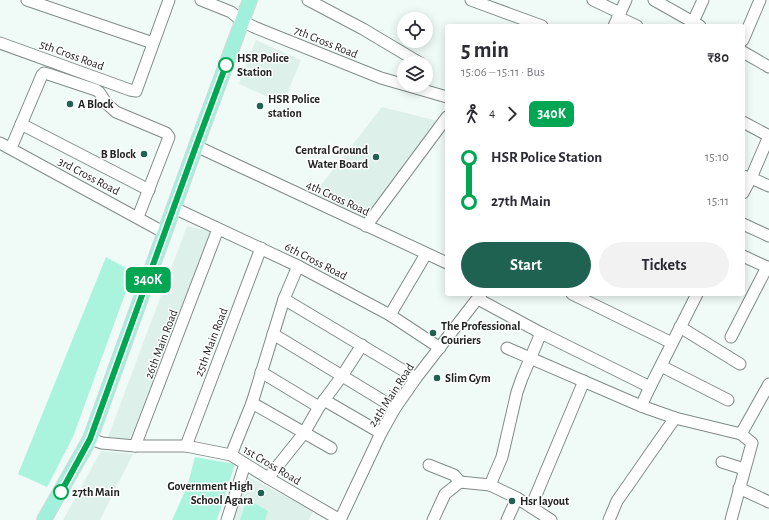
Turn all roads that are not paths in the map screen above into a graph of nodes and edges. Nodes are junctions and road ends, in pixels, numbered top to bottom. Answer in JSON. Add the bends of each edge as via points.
{"nodes":[{"id":1,"x":27,"y":0,"type":"edge"},
{"id":2,"x":169,"y":0,"type":"edge"},
{"id":3,"x":201,"y":0,"type":"edge"},
{"id":4,"x":250,"y":0,"type":"edge"},
{"id":5,"x":308,"y":0,"type":"edge"},
{"id":6,"x":471,"y":0,"type":"edge"},
{"id":7,"x":593,"y":0,"type":"edge"},
{"id":8,"x":626,"y":0,"type":"edge"},
{"id":9,"x":654,"y":0,"type":"edge"},
{"id":10,"x":703,"y":0,"type":"edge"},
{"id":11,"x":760,"y":0,"type":"edge"},
{"id":12,"x":617,"y":19,"type":"edge"},
{"id":13,"x":242,"y":21,"type":"junction"},
{"id":14,"x":537,"y":24,"type":"edge"},
{"id":15,"x":631,"y":24,"type":"edge"},
{"id":16,"x":697,"y":24,"type":"edge"},
{"id":17,"x":745,"y":35,"type":"edge"},
{"id":18,"x":0,"y":43,"type":"edge"},
{"id":19,"x":153,"y":43,"type":"junction"},
{"id":20,"x":745,"y":53,"type":"edge"},
{"id":21,"x":409,"y":56,"type":"edge"},
{"id":22,"x":769,"y":68,"type":"edge"},
{"id":23,"x":397,"y":82,"type":"edge"},
{"id":24,"x":433,"y":92,"type":"edge"},
{"id":25,"x":445,"y":96,"type":"edge"},
{"id":26,"x":445,"y":120,"type":"edge"},
{"id":27,"x":745,"y":123,"type":"edge"},
{"id":28,"x":21,"y":124,"type":"junction"},
{"id":29,"x":769,"y":136,"type":"edge"},
{"id":30,"x":0,"y":143,"type":"edge"},
{"id":31,"x":196,"y":146,"type":"junction"},
{"id":32,"x":11,"y":148,"type":"junction"},
{"id":33,"x":747,"y":177,"type":"edge"},
{"id":34,"x":769,"y":186,"type":"edge"},
{"id":35,"x":149,"y":190,"type":"junction"},
{"id":36,"x":174,"y":208,"type":"junction"},
{"id":37,"x":138,"y":217,"type":"junction"},
{"id":38,"x":745,"y":225,"type":"edge"},
{"id":39,"x":366,"y":226,"type":"junction"},
{"id":40,"x":218,"y":229,"type":"junction"},
{"id":41,"x":165,"y":232,"type":"junction"},
{"id":42,"x":769,"y":236,"type":"edge"},
{"id":43,"x":261,"y":248,"type":"junction"},
{"id":44,"x":426,"y":254,"type":"junction"},
{"id":45,"x":745,"y":257,"type":"edge"},
{"id":46,"x":445,"y":263,"type":"edge"},
{"id":47,"x":298,"y":266,"type":"junction"},
{"id":48,"x":768,"y":268,"type":"edge"},
{"id":49,"x":479,"y":296,"type":"edge"},
{"id":50,"x":576,"y":296,"type":"edge"},
{"id":51,"x":695,"y":296,"type":"edge"},
{"id":52,"x":284,"y":299,"type":"junction"},
{"id":53,"x":390,"y":315,"type":"junction"},
{"id":54,"x":680,"y":327,"type":"junction"},
{"id":55,"x":542,"y":333,"type":"junction"},
{"id":56,"x":273,"y":334,"type":"junction"},
{"id":57,"x":731,"y":337,"type":"dead end"},
{"id":58,"x":672,"y":342,"type":"junction"},
{"id":59,"x":362,"y":345,"type":"junction"},
{"id":60,"x":440,"y":348,"type":"junction"},
{"id":61,"x":507,"y":348,"type":"dead end"},
{"id":62,"x":530,"y":358,"type":"junction"},
{"id":63,"x":740,"y":364,"type":"dead end"},
{"id":64,"x":661,"y":366,"type":"junction"},
{"id":65,"x":261,"y":372,"type":"junction"},
{"id":66,"x":342,"y":376,"type":"junction"},
{"id":67,"x":416,"y":378,"type":"junction"},
{"id":68,"x":584,"y":381,"type":"junction"},
{"id":69,"x":769,"y":384,"type":"edge"},
{"id":70,"x":650,"y":387,"type":"junction"},
{"id":71,"x":728,"y":400,"type":"dead end"},
{"id":72,"x":252,"y":403,"type":"junction"},
{"id":73,"x":322,"y":404,"type":"junction"},
{"id":74,"x":641,"y":406,"type":"junction"},
{"id":75,"x":395,"y":408,"type":"junction"},
{"id":76,"x":674,"y":418,"type":"junction"},
{"id":77,"x":304,"y":433,"type":"junction"},
{"id":78,"x":381,"y":433,"type":"junction"},
{"id":79,"x":741,"y":434,"type":"junction"},
{"id":80,"x":90,"y":439,"type":"junction"},
{"id":81,"x":135,"y":446,"type":"junction"},
{"id":82,"x":186,"y":446,"type":"junction"},
{"id":83,"x":331,"y":448,"type":"dead end"},
{"id":84,"x":231,"y":455,"type":"junction"},
{"id":85,"x":722,"y":462,"type":"dead end"},
{"id":86,"x":245,"y":464,"type":"junction"},
{"id":87,"x":429,"y":465,"type":"dead end"},
{"id":88,"x":744,"y":469,"type":"junction"},
{"id":89,"x":268,"y":478,"type":"junction"},
{"id":90,"x":460,"y":482,"type":"junction"},
{"id":91,"x":490,"y":485,"type":"junction"},
{"id":92,"x":739,"y":488,"type":"junction"},
{"id":93,"x":517,"y":498,"type":"junction"},
{"id":94,"x":769,"y":502,"type":"edge"},
{"id":95,"x":531,"y":507,"type":"junction"},
{"id":96,"x":44,"y":520,"type":"edge"},
{"id":97,"x":227,"y":520,"type":"edge"},
{"id":98,"x":340,"y":520,"type":"edge"},
{"id":99,"x":433,"y":520,"type":"edge"},
{"id":100,"x":507,"y":520,"type":"edge"},
{"id":101,"x":551,"y":520,"type":"edge"},
{"id":102,"x":609,"y":520,"type":"edge"},
{"id":103,"x":731,"y":520,"type":"edge"}],
"edges":[{"from":1,"to":19,"type":"street"},
{"from":2,"to":19,"type":"street"},
{"from":3,"to":13,"type":"street","name":"7th Cross Road","via":[[231,12]]},
{"from":4,"to":13,"type":"main road"},
{"from":5,"to":21,"type":"street","via":[[363,28]]},
{"from":6,"to":14,"type":"street"},
{"from":7,"to":12,"type":"street"},
{"from":8,"to":12,"type":"street"},
{"from":9,"to":16,"type":"street"},
{"from":10,"to":16,"type":"street"},
{"from":11,"to":17,"type":"street"},
{"from":12,"to":15,"type":"street"},
{"from":13,"to":23,"type":"street","name":"7th Cross Road","via":[[381,78]]},
{"from":13,"to":31,"type":"main road"},
{"from":18,"to":19,"type":"street","name":"5th Cross Road","via":[[136,91]]},
{"from":20,"to":22,"type":"street"},
{"from":24,"to":25,"type":"street","name":"7th Cross Road"},
{"from":26,"to":39,"type":"street"},
{"from":27,"to":29,"type":"street"},
{"from":28,"to":32,"type":"street"},
{"from":28,"to":35,"type":"street"},
{"from":28,"to":35,"type":"street","via":[[44,74],[96,90],[116,112],[168,135]]},
{"from":29,"to":33,"type":"street"},
{"from":30,"to":32,"type":"street","name":"3rd Cross Road"},
{"from":31,"to":36,"type":"main road"},
{"from":31,"to":39,"type":"street","name":"4th Cross Road"},
{"from":32,"to":37,"type":"street","name":"3rd Cross Road"},
{"from":33,"to":34,"type":"street"},
{"from":35,"to":37,"type":"street"},
{"from":36,"to":40,"type":"street","name":"6th Cross Road"},
{"from":36,"to":41,"type":"main road"},
{"from":37,"to":41,"type":"street","name":"3rd Cross Road"},
{"from":38,"to":42,"type":"street"},
{"from":39,"to":44,"type":"street","name":"4th Cross Road"},
{"from":40,"to":43,"type":"street","name":"6th Cross Road"},
{"from":40,"to":81,"type":"street","name":"26th Main Road"},
{"from":41,"to":80,"type":"main road"},
{"from":43,"to":47,"type":"street","name":"6th Cross Road"},
{"from":43,"to":82,"type":"street","name":"25th Main Road"},
{"from":44,"to":46,"type":"street","name":"4th Cross Road"},
{"from":44,"to":53,"type":"street"},
{"from":45,"to":48,"type":"street"},
{"from":47,"to":52,"type":"street"},
{"from":47,"to":53,"type":"street","name":"6th Cross Road"},
{"from":48,"to":57,"type":"street"},
{"from":49,"to":55,"type":"street"},
{"from":49,"to":60,"type":"street","name":"24th Main Road"},
{"from":50,"to":58,"type":"street"},
{"from":51,"to":54,"type":"street"},
{"from":52,"to":56,"type":"street"},
{"from":52,"to":59,"type":"street"},
{"from":53,"to":60,"type":"street","name":"6th Cross Road"},
{"from":54,"to":58,"type":"street"},
{"from":54,"to":63,"type":"street"},
{"from":55,"to":62,"type":"street"},
{"from":55,"to":70,"type":"street"},
{"from":56,"to":65,"type":"street"},
{"from":56,"to":66,"type":"street"},
{"from":58,"to":64,"type":"street"},
{"from":59,"to":66,"type":"street"},
{"from":59,"to":67,"type":"street"},
{"from":60,"to":67,"type":"street","name":"24th Main Road"},
{"from":61,"to":62,"type":"street"},
{"from":62,"to":68,"type":"street"},
{"from":62,"to":91,"type":"street","via":[[517,392],[502,457]]},
{"from":64,"to":70,"type":"street"},
{"from":64,"to":71,"type":"street"},
{"from":65,"to":72,"type":"street"},
{"from":65,"to":73,"type":"street"},
{"from":66,"to":73,"type":"street"},
{"from":66,"to":75,"type":"street"},
{"from":67,"to":75,"type":"street","name":"24th Main Road"},
{"from":68,"to":74,"type":"street"},
{"from":68,"to":95,"type":"street"},
{"from":69,"to":79,"type":"street"},
{"from":70,"to":74,"type":"street"},
{"from":72,"to":77,"type":"street"},
{"from":72,"to":84,"type":"street"},
{"from":73,"to":77,"type":"street"},
{"from":73,"to":78,"type":"street"},
{"from":74,"to":76,"type":"street"},
{"from":75,"to":78,"type":"street","name":"24th Main Road"},
{"from":76,"to":79,"type":"street"},
{"from":76,"to":102,"type":"street","via":[[617,501]]},
{"from":77,"to":83,"type":"street"},
{"from":77,"to":89,"type":"street"},
{"from":78,"to":98,"type":"street","name":"24th Main Road"},
{"from":79,"to":88,"type":"street","via":[[752,443]]},
{"from":80,"to":81,"type":"street","name":"1st Cross Road","via":[[102,443]]},
{"from":80,"to":96,"type":"main road"},
{"from":81,"to":82,"type":"street","name":"1st Cross Road"},
{"from":82,"to":84,"type":"street","name":"1st Cross Road"},
{"from":84,"to":86,"type":"street","name":"1st Cross Road"},
{"from":85,"to":88,"type":"street"},
{"from":86,"to":89,"type":"street","name":"1st Cross Road"},
{"from":86,"to":97,"type":"street"},
{"from":87,"to":90,"type":"street","via":[[454,475]]},
{"from":88,"to":92,"type":"street"},
{"from":89,"to":98,"type":"street","name":"1st Cross Road"},
{"from":90,"to":91,"type":"street"},
{"from":90,"to":99,"type":"street","via":[[445,494]]},
{"from":91,"to":93,"type":"street"},
{"from":92,"to":94,"type":"street"},
{"from":92,"to":103,"type":"street"},
{"from":93,"to":95,"type":"street"},
{"from":93,"to":100,"type":"street"},
{"from":95,"to":101,"type":"street"}]}
